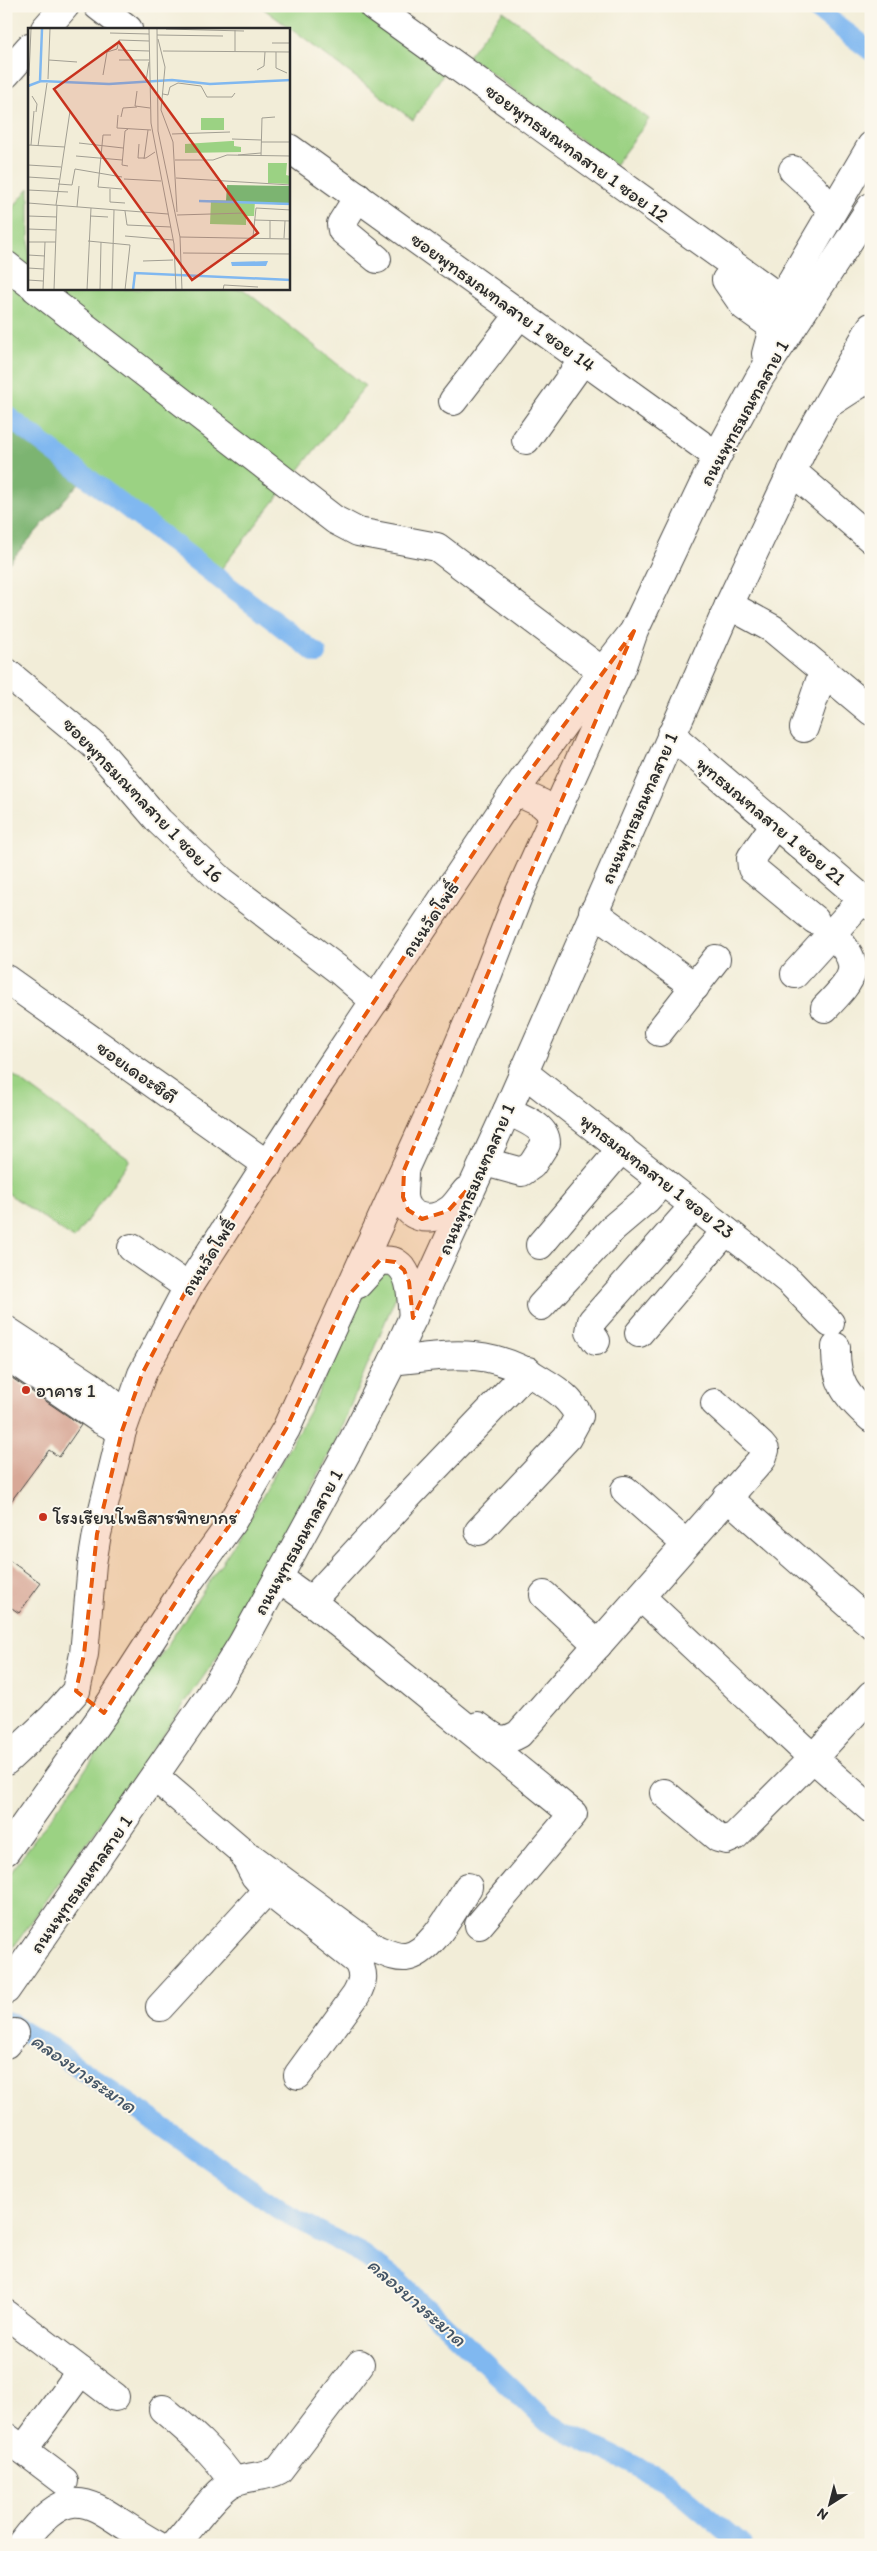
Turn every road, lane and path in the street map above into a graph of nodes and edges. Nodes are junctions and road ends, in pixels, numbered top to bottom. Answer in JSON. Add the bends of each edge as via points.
{"nodes":[{"id":1,"x":65,"y":6,"type":"edge"},
{"id":2,"x":98,"y":6,"type":"edge"},
{"id":3,"x":373,"y":6,"type":"edge"},
{"id":4,"x":46,"y":28,"type":"edge"},
{"id":5,"x":127,"y":28,"type":"edge"},
{"id":6,"x":28,"y":49,"type":"edge"},
{"id":7,"x":6,"y":74,"type":"edge"},
{"id":8,"x":871,"y":146,"type":"edge"},
{"id":9,"x":290,"y":150,"type":"edge"},
{"id":10,"x":793,"y":170,"type":"dead end"},
{"id":11,"x":358,"y":198,"type":"junction"},
{"id":12,"x":871,"y":207,"type":"edge"},
{"id":13,"x":832,"y":211,"type":"junction"},
{"id":14,"x":377,"y":259,"type":"dead end"},
{"id":15,"x":6,"y":266,"type":"edge"},
{"id":16,"x":726,"y":280,"type":"dead end"},
{"id":17,"x":28,"y":282,"type":"edge"},
{"id":18,"x":37,"y":290,"type":"edge"},
{"id":19,"x":781,"y":299,"type":"junction"},
{"id":20,"x":520,"y":314,"type":"junction"},
{"id":21,"x":772,"y":326,"type":"junction"},
{"id":22,"x":871,"y":327,"type":"edge"},
{"id":23,"x":583,"y":360,"type":"junction"},
{"id":24,"x":871,"y":373,"type":"edge"},
{"id":25,"x":760,"y":377,"type":"junction"},
{"id":26,"x":453,"y":401,"type":"dead end"},
{"id":27,"x":825,"y":406,"type":"junction"},
{"id":28,"x":526,"y":440,"type":"dead end"},
{"id":29,"x":717,"y":456,"type":"junction"},
{"id":30,"x":792,"y":471,"type":"junction"},
{"id":31,"x":871,"y":539,"type":"edge"},
{"id":32,"x":729,"y":605,"type":"junction"},
{"id":33,"x":634,"y":631,"type":"junction"},
{"id":34,"x":602,"y":671,"type":"junction"},
{"id":35,"x":6,"y":672,"type":"edge"},
{"id":36,"x":823,"y":672,"type":"junction"},
{"id":37,"x":871,"y":711,"type":"edge"},
{"id":38,"x":804,"y":728,"type":"dead end"},
{"id":39,"x":671,"y":735,"type":"junction"},
{"id":40,"x":515,"y":791,"type":"junction"},
{"id":41,"x":554,"y":815,"type":"junction"},
{"id":42,"x":774,"y":824,"type":"junction"},
{"id":43,"x":867,"y":903,"type":"edge"},
{"id":44,"x":594,"y":912,"type":"junction"},
{"id":45,"x":823,"y":927,"type":"junction"},
{"id":46,"x":716,"y":959,"type":"dead end"},
{"id":47,"x":795,"y":974,"type":"dead end"},
{"id":48,"x":6,"y":979,"type":"edge"},
{"id":49,"x":695,"y":987,"type":"junction"},
{"id":50,"x":375,"y":1001,"type":"junction"},
{"id":51,"x":825,"y":1008,"type":"dead end"},
{"id":52,"x":659,"y":1032,"type":"dead end"},
{"id":53,"x":523,"y":1072,"type":"junction"},
{"id":54,"x":508,"y":1111,"type":"junction"},
{"id":55,"x":622,"y":1148,"type":"junction"},
{"id":56,"x":268,"y":1165,"type":"junction"},
{"id":57,"x":404,"y":1170,"type":"junction"},
{"id":58,"x":481,"y":1170,"type":"junction"},
{"id":59,"x":663,"y":1181,"type":"junction"},
{"id":60,"x":694,"y":1206,"type":"junction"},
{"id":61,"x":726,"y":1231,"type":"junction"},
{"id":62,"x":540,"y":1244,"type":"dead end"},
{"id":63,"x":132,"y":1248,"type":"dead end"},
{"id":64,"x":188,"y":1287,"type":"junction"},
{"id":65,"x":347,"y":1297,"type":"junction"},
{"id":66,"x":541,"y":1306,"type":"dead end"},
{"id":67,"x":413,"y":1318,"type":"junction"},
{"id":68,"x":6,"y":1330,"type":"edge"},
{"id":69,"x":639,"y":1333,"type":"dead end"},
{"id":70,"x":596,"y":1340,"type":"dead end"},
{"id":71,"x":6,"y":1355,"type":"edge"},
{"id":72,"x":393,"y":1361,"type":"junction"},
{"id":73,"x":528,"y":1372,"type":"junction"},
{"id":74,"x":714,"y":1403,"type":"dead end"},
{"id":75,"x":871,"y":1418,"type":"edge"},
{"id":76,"x":124,"y":1423,"type":"junction"},
{"id":77,"x":625,"y":1490,"type":"dead end"},
{"id":78,"x":727,"y":1497,"type":"junction"},
{"id":79,"x":479,"y":1531,"type":"dead end"},
{"id":80,"x":686,"y":1544,"type":"junction"},
{"id":81,"x":279,"y":1578,"type":"junction"},
{"id":82,"x":544,"y":1595,"type":"dead end"},
{"id":83,"x":641,"y":1597,"type":"junction"},
{"id":84,"x":311,"y":1601,"type":"junction"},
{"id":85,"x":871,"y":1624,"type":"edge"},
{"id":86,"x":598,"y":1645,"type":"junction"},
{"id":87,"x":76,"y":1691,"type":"junction"},
{"id":88,"x":871,"y":1695,"type":"edge"},
{"id":89,"x":104,"y":1713,"type":"junction"},
{"id":90,"x":463,"y":1715,"type":"dead end"},
{"id":91,"x":813,"y":1758,"type":"junction"},
{"id":92,"x":6,"y":1761,"type":"edge"},
{"id":93,"x":155,"y":1777,"type":"junction"},
{"id":94,"x":664,"y":1793,"type":"dead end"},
{"id":95,"x":871,"y":1809,"type":"edge"},
{"id":96,"x":6,"y":1851,"type":"edge"},
{"id":97,"x":242,"y":1851,"type":"junction"},
{"id":98,"x":468,"y":1887,"type":"dead end"},
{"id":99,"x":267,"y":1890,"type":"junction"},
{"id":100,"x":479,"y":1925,"type":"dead end"},
{"id":101,"x":6,"y":1990,"type":"edge"},
{"id":102,"x":160,"y":2007,"type":"dead end"},
{"id":103,"x":298,"y":2075,"type":"dead end"},
{"id":104,"x":6,"y":2314,"type":"edge"},
{"id":105,"x":360,"y":2364,"type":"dead end"},
{"id":106,"x":81,"y":2371,"type":"junction"},
{"id":107,"x":115,"y":2397,"type":"dead end"},
{"id":108,"x":163,"y":2409,"type":"dead end"},
{"id":109,"x":14,"y":2444,"type":"edge"},
{"id":110,"x":64,"y":2481,"type":"dead end"},
{"id":111,"x":234,"y":2482,"type":"junction"},
{"id":112,"x":21,"y":2545,"type":"edge"},
{"id":113,"x":157,"y":2545,"type":"edge"},
{"id":114,"x":175,"y":2545,"type":"edge"}],
"edges":[{"from":1,"to":4,"type":"street"},
{"from":2,"to":5,"type":"street"},
{"from":3,"to":19,"type":"street","name":"ซอยพุทธมณฑลสาย 1 ซอย 12"},
{"from":6,"to":7,"type":"street"},
{"from":8,"to":13,"type":"street"},
{"from":9,"to":11,"type":"street","name":"ซอยพุทธมณฑลสาย 1 ซอย 14"},
{"from":10,"to":13,"type":"street"},
{"from":11,"to":14,"type":"street","via":[[341,224],[342,230]]},
{"from":11,"to":20,"type":"street","name":"ซอยพุทธมณฑลสาย 1 ซอย 14"},
{"from":12,"to":25,"type":"street","name":"ถนนพุทธมณฑลสาย 1"},
{"from":13,"to":19,"type":"street"},
{"from":15,"to":17,"type":"street"},
{"from":16,"to":21,"type":"street","via":[[744,306]]},
{"from":18,"to":34,"type":"street","via":[[335,520],[358,532],[437,547]]},
{"from":19,"to":21,"type":"street"},
{"from":20,"to":23,"type":"street","name":"ซอยพุทธมณฑลสาย 1 ซอย 14"},
{"from":20,"to":26,"type":"street"},
{"from":21,"to":25,"type":"street"},
{"from":22,"to":27,"type":"street","name":"ถนนพุทธมณฑลสาย 1"},
{"from":23,"to":28,"type":"street"},
{"from":23,"to":29,"type":"street","name":"ซอยพุทธมณฑลสาย 1 ซอย 14"},
{"from":24,"to":27,"type":"street"},
{"from":25,"to":29,"type":"street","name":"ถนนพุทธมณฑลสาย 1"},
{"from":27,"to":30,"type":"street","name":"ถนนพุทธมณฑลสาย 1"},
{"from":29,"to":33,"type":"street","name":"ถนนพุทธมณฑลสาย 1"},
{"from":30,"to":31,"type":"street"},
{"from":30,"to":32,"type":"street","name":"ถนนพุทธมณฑลสาย 1"},
{"from":32,"to":36,"type":"street","via":[[773,629]]},
{"from":32,"to":39,"type":"street","name":"ถนนพุทธมณฑลสาย 1"},
{"from":33,"to":34,"type":"street","name":"ถนนวัดโพธิ์"},
{"from":33,"to":41,"type":"street","name":"ถนนพุทธมณฑลสาย 1","via":[[622,666]]},
{"from":34,"to":40,"type":"street","name":"ถนนวัดโพธิ์"},
{"from":35,"to":50,"type":"street","name":"ซอยพุทธมณฑลสาย 1 ซอย 16","via":[[94,745],[159,821],[222,881]]},
{"from":36,"to":37,"type":"street"},
{"from":36,"to":38,"type":"street"},
{"from":39,"to":42,"type":"street","name":"พุทธมณฑลสาย 1 ซอย 21"},
{"from":39,"to":44,"type":"street","name":"ถนนพุทธมณฑลสาย 1"},
{"from":40,"to":41,"type":"street","via":[[541,803]]},
{"from":40,"to":50,"type":"street","name":"ถนนวัดโพธิ์"},
{"from":41,"to":57,"type":"street","name":"ถนนพุทธมณฑลสาย 1"},
{"from":42,"to":43,"type":"street","name":"พุทธมณฑลสาย 1 ซอย 21"},
{"from":42,"to":45,"type":"street","via":[[751,858],[752,868]]},
{"from":43,"to":45,"type":"street"},
{"from":44,"to":49,"type":"street"},
{"from":44,"to":53,"type":"street","name":"ถนนพุทธมณฑลสาย 1"},
{"from":45,"to":47,"type":"street"},
{"from":45,"to":51,"type":"street","via":[[846,948],[853,960],[852,970],[841,991]]},
{"from":46,"to":49,"type":"street"},
{"from":48,"to":56,"type":"street","name":"ซอยเดอะซิตี"},
{"from":49,"to":52,"type":"street"},
{"from":50,"to":56,"type":"street","name":"ถนนวัดโพธิ์"},
{"from":53,"to":54,"type":"street","name":"ถนนพุทธมณฑลสาย 1"},
{"from":53,"to":55,"type":"street","name":"พุทธมณฑลสาย 1 ซอย 23"},
{"from":54,"to":58,"type":"street","name":"ถนนพุทธมณฑลสาย 1"},
{"from":54,"to":58,"type":"street","via":[[537,1126],[546,1143],[532,1165],[522,1172]]},
{"from":55,"to":59,"type":"street","name":"พุทธมณฑลสาย 1 ซอย 23"},
{"from":55,"to":62,"type":"street"},
{"from":56,"to":64,"type":"street","name":"ถนนวัดโพธิ์"},
{"from":57,"to":58,"type":"street","via":[[403,1197],[408,1210],[422,1219],[434,1218],[448,1211]]},
{"from":57,"to":65,"type":"street","name":"ถนนพุทธมณฑลสาย 1"},
{"from":58,"to":67,"type":"street","name":"ถนนพุทธมณฑลสาย 1"},
{"from":59,"to":60,"type":"street","name":"พุทธมณฑลสาย 1 ซอย 23"},
{"from":59,"to":66,"type":"street","via":[[614,1226]]},
{"from":60,"to":61,"type":"street","name":"พุทธมณฑลสาย 1 ซอย 23"},
{"from":60,"to":70,"type":"street","via":[[592,1321],[590,1332]]},
{"from":61,"to":69,"type":"street"},
{"from":61,"to":75,"type":"street","name":"พุทธมณฑลสาย 1 ซอย 23","via":[[790,1282],[833,1335],[838,1375],[844,1390]]},
{"from":63,"to":64,"type":"street"},
{"from":64,"to":76,"type":"street","name":"ถนนวัดโพธิ์","via":[[142,1374]]},
{"from":65,"to":67,"type":"street","via":[[380,1260],[395,1262],[404,1270],[409,1282]]},
{"from":65,"to":89,"type":"street","name":"ถนนพุทธมณฑลสาย 1","via":[[286,1429],[232,1522],[190,1580]]},
{"from":67,"to":72,"type":"street","name":"ถนนพุทธมณฑลสาย 1"},
{"from":68,"to":76,"type":"street","via":[[91,1386]]},
{"from":71,"to":76,"type":"street","via":[[100,1420]]},
{"from":72,"to":73,"type":"street","via":[[453,1355],[487,1357],[510,1362]]},
{"from":72,"to":81,"type":"street","name":"ถนนพุทธมณฑลสาย 1"},
{"from":73,"to":79,"type":"street","via":[[563,1394],[580,1416],[567,1438]]},
{"from":73,"to":84,"type":"street"},
{"from":74,"to":78,"type":"street","via":[[765,1450],[762,1459]]},
{"from":76,"to":87,"type":"street","name":"ถนนวัดโพธิ์","via":[[97,1534],[84,1654]]},
{"from":77,"to":80,"type":"street"},
{"from":78,"to":80,"type":"street"},
{"from":78,"to":85,"type":"street"},
{"from":80,"to":83,"type":"street"},
{"from":81,"to":84,"type":"street"},
{"from":81,"to":93,"type":"street","name":"ถนนพุทธมณฑลสาย 1","via":[[214,1690]]},
{"from":82,"to":86,"type":"street"},
{"from":83,"to":86,"type":"street"},
{"from":83,"to":91,"type":"street"},
{"from":84,"to":100,"type":"street","via":[[573,1814]]},
{"from":86,"to":90,"type":"street","via":[[519,1734],[508,1740],[496,1739]]},
{"from":87,"to":89,"type":"street"},
{"from":87,"to":92,"type":"street","name":"ถนนวัดโพธิ์"},
{"from":88,"to":91,"type":"street"},
{"from":89,"to":96,"type":"street","name":"ถนนพุทธมณฑลสาย 1"},
{"from":91,"to":94,"type":"street","via":[[735,1836],[726,1840],[718,1838]]},
{"from":91,"to":95,"type":"street"},
{"from":93,"to":97,"type":"street"},
{"from":93,"to":101,"type":"street","name":"ถนนพุทธมณฑลสาย 1"},
{"from":97,"to":98,"type":"street","via":[[376,1948],[391,1955],[406,1957],[423,1950]]},
{"from":97,"to":99,"type":"street","via":[[255,1876]]},
{"from":99,"to":102,"type":"street"},
{"from":99,"to":103,"type":"street","via":[[357,1961],[363,1971],[362,1984],[356,1995]]},
{"from":104,"to":106,"type":"street"},
{"from":105,"to":111,"type":"street","via":[[280,2470],[268,2476]]},
{"from":106,"to":107,"type":"street"},
{"from":106,"to":109,"type":"street"},
{"from":108,"to":111,"type":"street","via":[[201,2441],[222,2463]]},
{"from":109,"to":110,"type":"street"},
{"from":111,"to":114,"type":"street","via":[[222,2490]]},
{"from":112,"to":113,"type":"street","via":[[37,2523],[55,2508],[84,2503],[101,2509]]}]}
